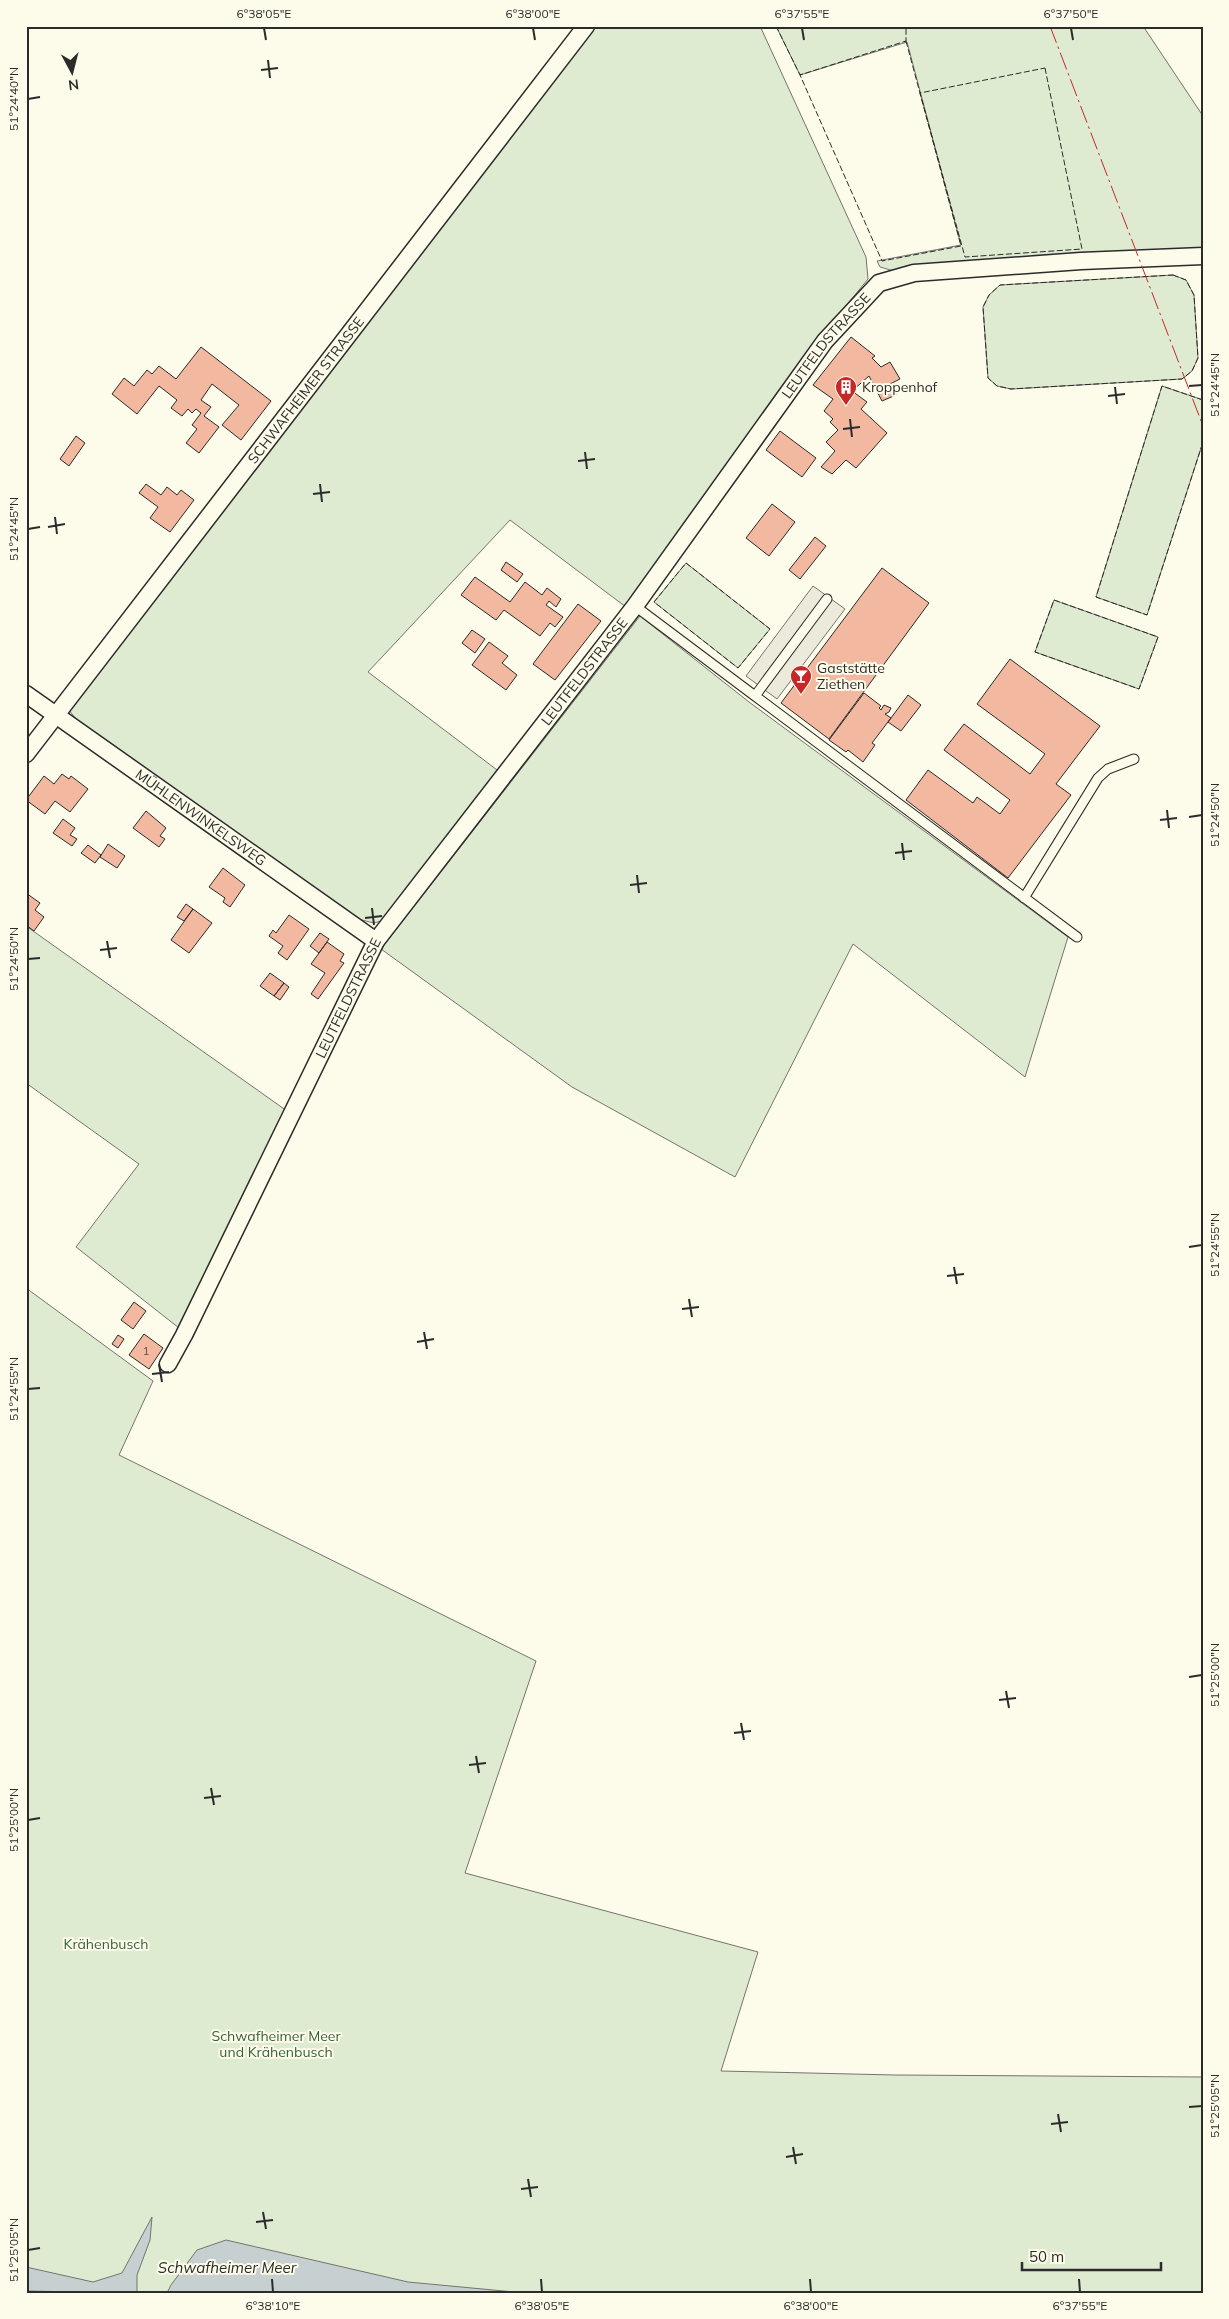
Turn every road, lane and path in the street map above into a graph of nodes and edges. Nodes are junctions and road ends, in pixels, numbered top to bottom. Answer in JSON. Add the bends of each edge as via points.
{"nodes":[{"id":1,"x":586,"y":26,"type":"edge"},
{"id":2,"x":1203,"y":256,"type":"edge"},
{"id":3,"x":827,"y":599,"type":"dead end"},
{"id":4,"x":635,"y":606,"type":"junction"},
{"id":5,"x":26,"y":694,"type":"edge"},
{"id":6,"x":755,"y":696,"type":"junction"},
{"id":7,"x":57,"y":715,"type":"junction"},
{"id":8,"x":26,"y":754,"type":"edge"},
{"id":9,"x":1134,"y":759,"type":"dead end"},
{"id":10,"x":1024,"y":898,"type":"junction"},
{"id":11,"x":1077,"y":937,"type":"dead end"},
{"id":12,"x":376,"y":941,"type":"junction"},
{"id":13,"x":168,"y":1364,"type":"dead end"}],
"edges":[{"from":1,"to":7,"type":"street","name":"SCHWAFHEIMER STRASSE"},
{"from":2,"to":4,"type":"street","name":"LEUTFELDSTRASSE","via":[[914,273],[879,283],[825,341]]},
{"from":3,"to":6,"type":"lane"},
{"from":4,"to":6,"type":"lane"},
{"from":4,"to":12,"type":"street","name":"LEUTFELDSTRASSE"},
{"from":5,"to":7,"type":"street","name":"MÜHLENWINKELSWEG"},
{"from":6,"to":10,"type":"lane"},
{"from":7,"to":8,"type":"street","name":"SCHWAFHEIMER STRASSE"},
{"from":7,"to":12,"type":"street","name":"MÜHLENWINKELSWEG"},
{"from":9,"to":10,"type":"lane","via":[[1108,769],[1098,778]]},
{"from":10,"to":11,"type":"lane"},
{"from":12,"to":13,"type":"street","name":"LEUTFELDSTRASSE"}]}
